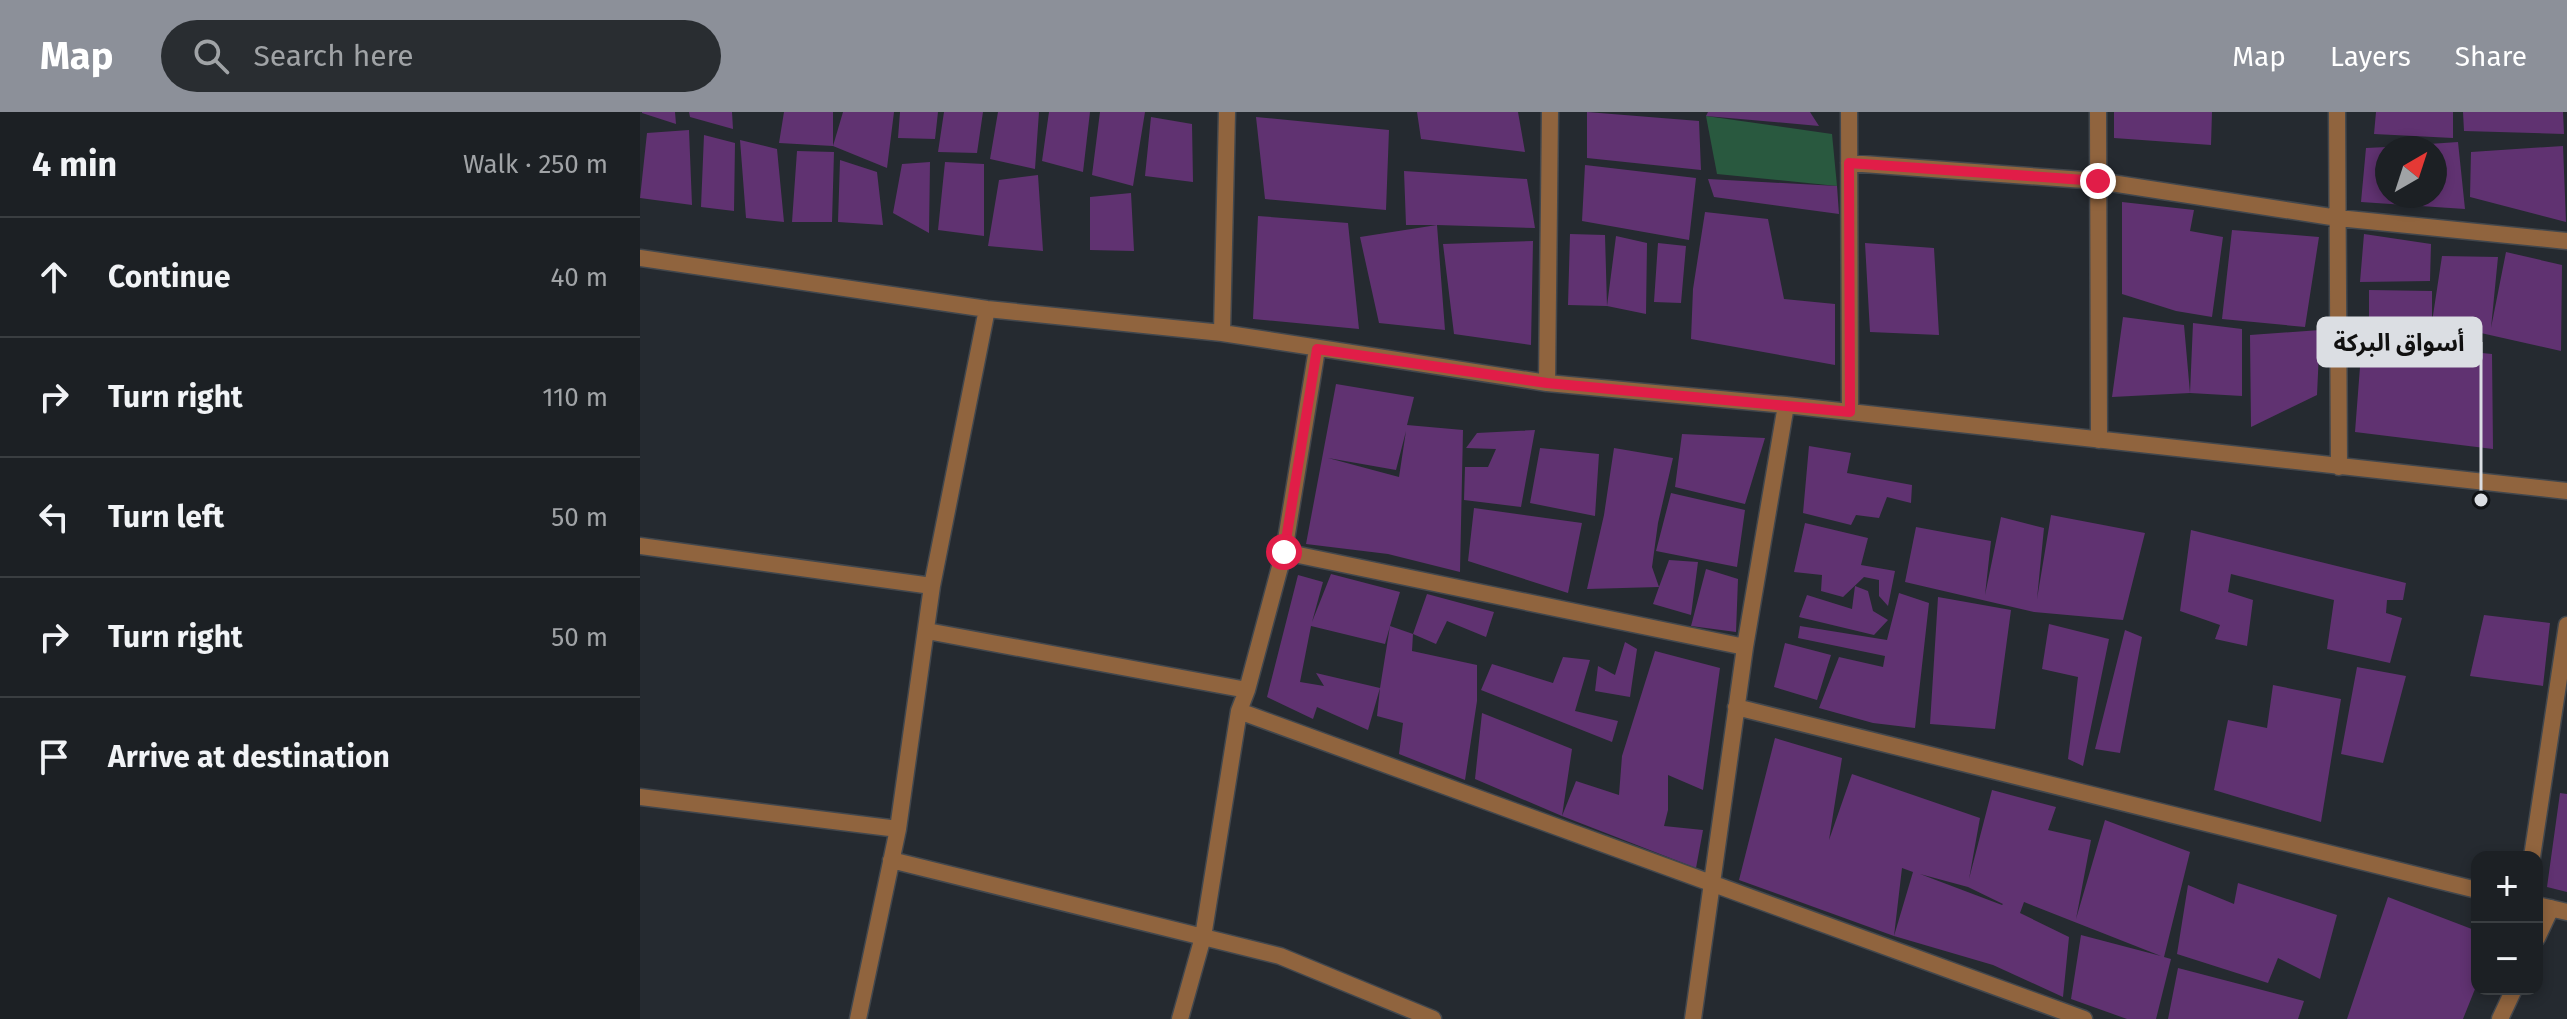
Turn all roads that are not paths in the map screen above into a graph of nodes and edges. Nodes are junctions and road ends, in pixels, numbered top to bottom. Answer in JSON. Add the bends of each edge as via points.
{"nodes":[{"id":1,"x":1227,"y":112,"type":"edge"},
{"id":2,"x":1550,"y":112,"type":"edge"},
{"id":3,"x":1849,"y":112,"type":"edge"},
{"id":4,"x":2098,"y":112,"type":"edge"},
{"id":5,"x":2337,"y":112,"type":"edge"},
{"id":6,"x":1849,"y":163,"type":"junction"},
{"id":7,"x":2098,"y":181,"type":"junction"},
{"id":8,"x":2338,"y":218,"type":"junction"},
{"id":9,"x":2567,"y":241,"type":"edge"},
{"id":10,"x":640,"y":258,"type":"edge"},
{"id":11,"x":987,"y":309,"type":"junction"},
{"id":12,"x":1222,"y":333,"type":"junction"},
{"id":13,"x":1317,"y":349,"type":"junction"},
{"id":14,"x":1547,"y":383,"type":"junction"},
{"id":15,"x":1786,"y":405,"type":"junction"},
{"id":16,"x":1850,"y":412,"type":"junction"},
{"id":17,"x":2099,"y":440,"type":"junction"},
{"id":18,"x":2339,"y":467,"type":"junction"},
{"id":19,"x":2567,"y":491,"type":"edge"},
{"id":20,"x":640,"y":546,"type":"edge"},
{"id":21,"x":1284,"y":552,"type":"junction"},
{"id":22,"x":932,"y":586,"type":"junction"},
{"id":23,"x":2567,"y":625,"type":"edge"},
{"id":24,"x":927,"y":631,"type":"junction"},
{"id":25,"x":1745,"y":647,"type":"junction"},
{"id":26,"x":1247,"y":690,"type":"junction"},
{"id":27,"x":1736,"y":707,"type":"junction"},
{"id":28,"x":1239,"y":711,"type":"junction"},
{"id":29,"x":640,"y":797,"type":"edge"},
{"id":30,"x":898,"y":829,"type":"junction"},
{"id":31,"x":2533,"y":851,"type":"edge"},
{"id":32,"x":891,"y":860,"type":"junction"},
{"id":33,"x":1712,"y":883,"type":"junction"},
{"id":34,"x":2471,"y":889,"type":"edge"},
{"id":35,"x":1203,"y":937,"type":"junction"},
{"id":36,"x":2511,"y":995,"type":"edge"},
{"id":37,"x":858,"y":1019,"type":"edge"},
{"id":38,"x":1180,"y":1019,"type":"edge"},
{"id":39,"x":1433,"y":1019,"type":"edge"},
{"id":40,"x":1693,"y":1019,"type":"edge"},
{"id":41,"x":2084,"y":1019,"type":"edge"},
{"id":42,"x":2500,"y":1019,"type":"edge"}],
"edges":[{"from":1,"to":12,"type":"street"},
{"from":2,"to":14,"type":"street"},
{"from":3,"to":6,"type":"street"},
{"from":4,"to":7,"type":"street"},
{"from":5,"to":8,"type":"street"},
{"from":6,"to":7,"type":"street"},
{"from":6,"to":16,"type":"street"},
{"from":7,"to":8,"type":"street"},
{"from":7,"to":17,"type":"street"},
{"from":8,"to":9,"type":"street"},
{"from":8,"to":18,"type":"street"},
{"from":10,"to":11,"type":"street"},
{"from":11,"to":12,"type":"street"},
{"from":11,"to":22,"type":"street"},
{"from":12,"to":13,"type":"street"},
{"from":13,"to":14,"type":"street"},
{"from":13,"to":21,"type":"street"},
{"from":14,"to":15,"type":"street"},
{"from":15,"to":16,"type":"street"},
{"from":15,"to":25,"type":"street"},
{"from":16,"to":17,"type":"street"},
{"from":17,"to":18,"type":"street"},
{"from":18,"to":19,"type":"street"},
{"from":20,"to":22,"type":"street"},
{"from":21,"to":25,"type":"street"},
{"from":21,"to":26,"type":"street"},
{"from":22,"to":24,"type":"street"},
{"from":23,"to":31,"type":"street"},
{"from":24,"to":26,"type":"street"},
{"from":24,"to":30,"type":"street"},
{"from":25,"to":27,"type":"street"},
{"from":26,"to":28,"type":"street"},
{"from":27,"to":33,"type":"street"},
{"from":27,"to":34,"type":"street"},
{"from":28,"to":33,"type":"street"},
{"from":28,"to":35,"type":"street"},
{"from":29,"to":30,"type":"street"},
{"from":30,"to":32,"type":"street"},
{"from":32,"to":35,"type":"street"},
{"from":32,"to":37,"type":"street"},
{"from":33,"to":40,"type":"street"},
{"from":33,"to":41,"type":"street"},
{"from":35,"to":38,"type":"street"},
{"from":35,"to":39,"type":"street","via":[[1280,956]]},
{"from":36,"to":42,"type":"street"}]}
